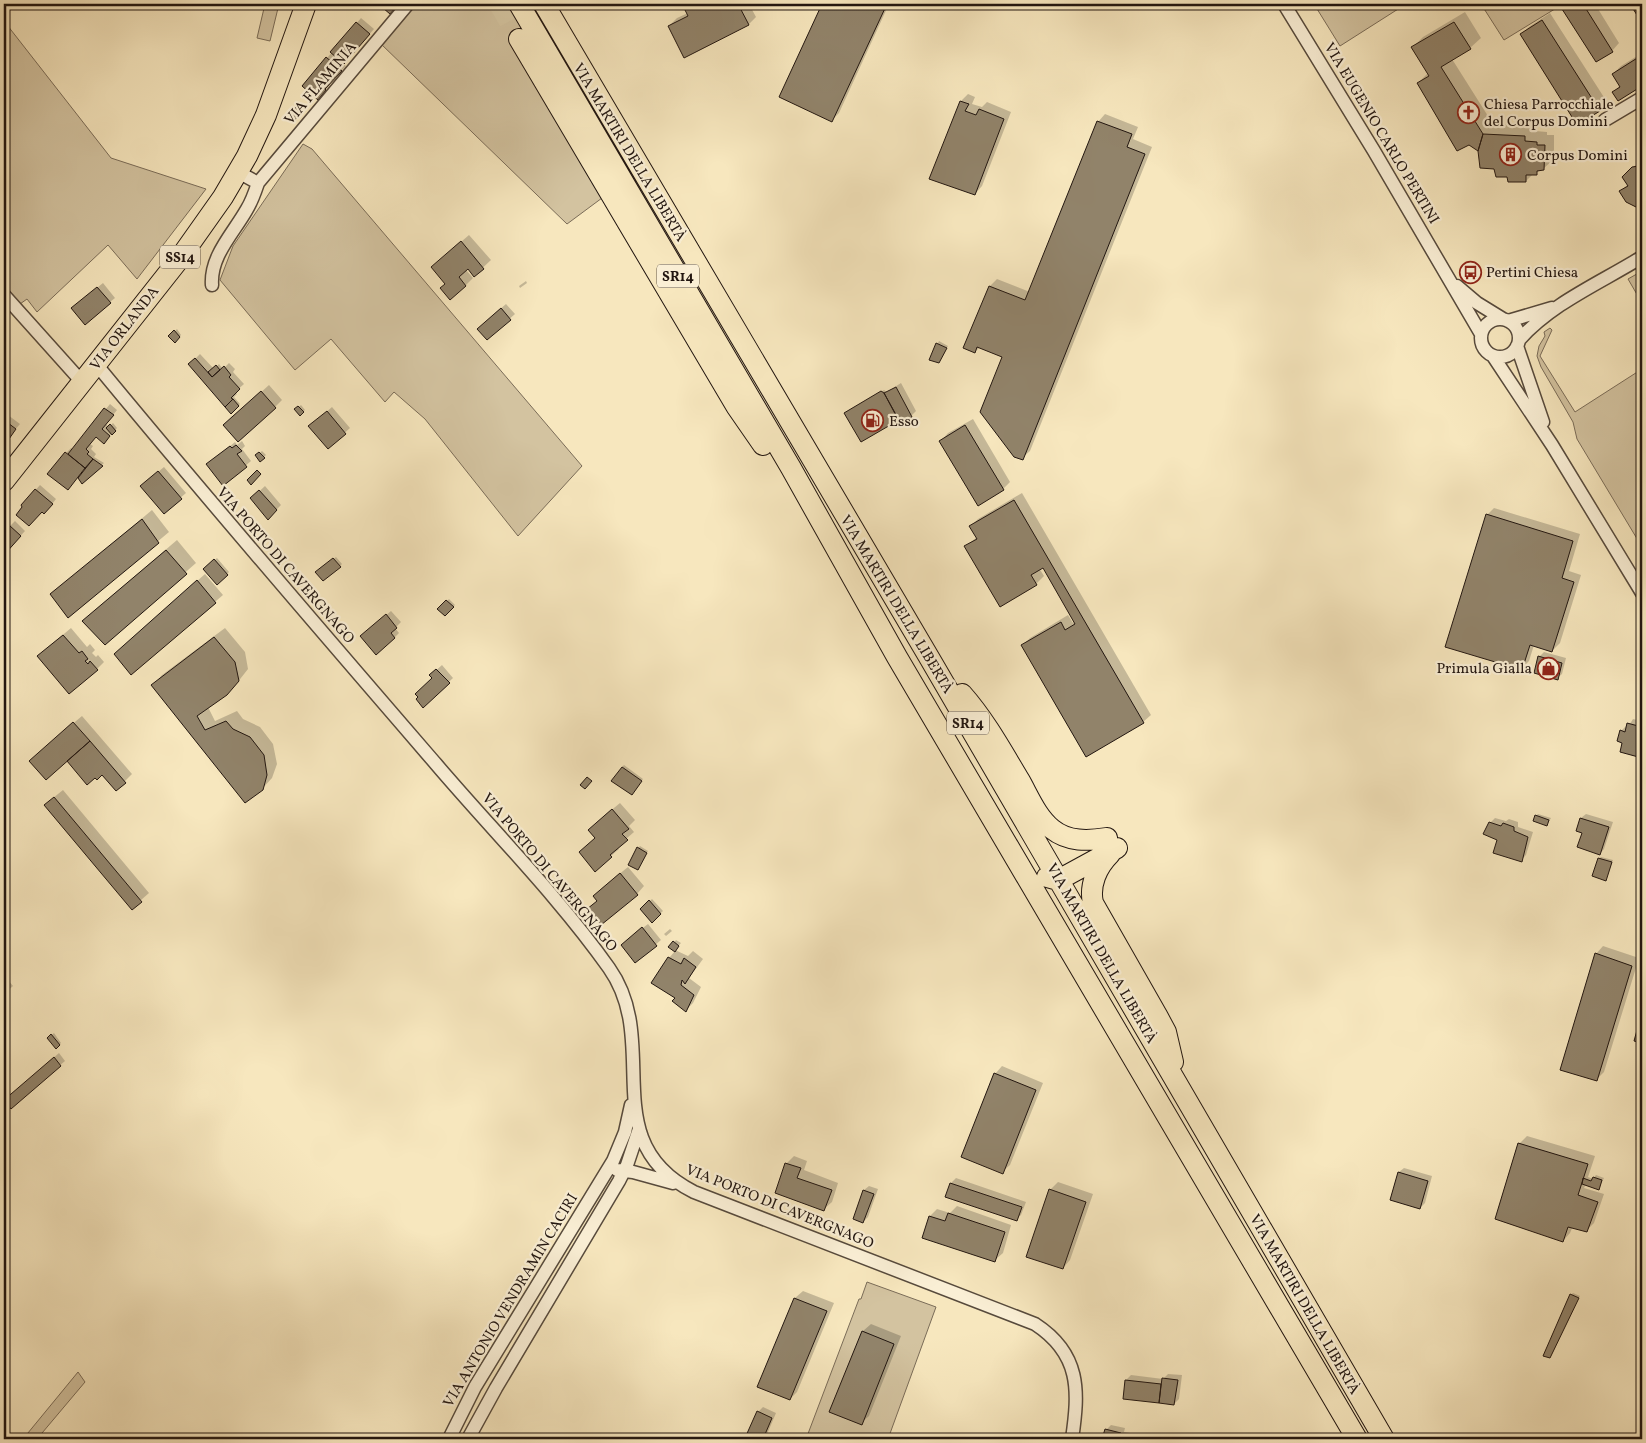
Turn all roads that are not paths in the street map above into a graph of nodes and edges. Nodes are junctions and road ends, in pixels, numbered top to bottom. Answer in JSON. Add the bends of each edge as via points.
{"nodes":[{"id":1,"x":306,"y":4,"type":"edge"},
{"id":2,"x":408,"y":4,"type":"edge"},
{"id":3,"x":518,"y":4,"type":"edge"},
{"id":4,"x":1284,"y":4,"type":"edge"},
{"id":5,"x":544,"y":6,"type":"edge"},
{"id":6,"x":519,"y":39,"type":"tunnel mouth"},
{"id":7,"x":1642,"y":98,"type":"edge"},
{"id":8,"x":1605,"y":120,"type":"dead end"},
{"id":9,"x":238,"y":172,"type":"junction"},
{"id":10,"x":258,"y":183,"type":"junction"},
{"id":11,"x":1642,"y":257,"type":"edge"},
{"id":12,"x":1450,"y":280,"type":"junction"},
{"id":13,"x":212,"y":285,"type":"dead end"},
{"id":14,"x":4,"y":295,"type":"edge"},
{"id":15,"x":1559,"y":306,"type":"junction"},
{"id":16,"x":1506,"y":320,"type":"junction"},
{"id":17,"x":1481,"y":334,"type":"junction"},
{"id":18,"x":1518,"y":343,"type":"junction"},
{"id":19,"x":1493,"y":356,"type":"junction"},
{"id":20,"x":96,"y":364,"type":"junction"},
{"id":21,"x":82,"y":382,"type":"junction"},
{"id":22,"x":1552,"y":445,"type":"junction"},
{"id":23,"x":4,"y":481,"type":"edge"},
{"id":24,"x":835,"y":549,"type":"junction"},
{"id":25,"x":1642,"y":593,"type":"edge"},
{"id":26,"x":930,"y":659,"type":"junction"},
{"id":27,"x":903,"y":665,"type":"junction"},
{"id":28,"x":1112,"y":843,"type":"junction"},
{"id":29,"x":1055,"y":876,"type":"junction"},
{"id":30,"x":1140,"y":1069,"type":"junction"},
{"id":31,"x":1178,"y":1084,"type":"junction"},
{"id":32,"x":634,"y":1092,"type":"junction"},
{"id":33,"x":638,"y":1129,"type":"junction"},
{"id":34,"x":624,"y":1170,"type":"junction"},
{"id":35,"x":602,"y":1178,"type":"junction"},
{"id":36,"x":680,"y":1185,"type":"junction"},
{"id":37,"x":449,"y":1439,"type":"edge"},
{"id":38,"x":468,"y":1439,"type":"edge"},
{"id":39,"x":1072,"y":1439,"type":"edge"},
{"id":40,"x":1357,"y":1439,"type":"edge"},
{"id":41,"x":1384,"y":1439,"type":"edge"}],
"edges":[{"from":1,"to":9,"type":"main road","name":"VIA ORLANDA","number":"SS14","via":[[266,115]]},
{"from":2,"to":10,"type":"street","name":"VIA FLAMINIA"},
{"from":3,"to":24,"type":"main road","name":"VIA MARTIRI DELLA LIBERTÀ","number":"SR14"},
{"from":4,"to":12,"type":"street","name":"VIA EUGENIO CARLO PERTINI"},
{"from":5,"to":26,"type":"main road","name":"VIA MARTIRI DELLA LIBERTÀ","number":"SR14"},
{"from":6,"to":24,"type":"main road","name":"VIA MARTIRI DELLA LIBERTÀ","number":"SR14","via":[[736,406]]},
{"from":7,"to":8,"type":"street"},
{"from":9,"to":10,"type":"street"},
{"from":9,"to":20,"type":"main road","name":"VIA ORLANDA","number":"SS14","via":[[177,262]]},
{"from":10,"to":13,"type":"street","name":"VIA FLAMINIA","via":[[248,207],[216,260],[211,272]]},
{"from":11,"to":15,"type":"street"},
{"from":12,"to":16,"type":"street","name":"VIA EUGENIO CARLO PERTINI","via":[[1477,304]]},
{"from":12,"to":17,"type":"street","name":"VIA EUGENIO CARLO PERTINI"},
{"from":14,"to":21,"type":"street"},
{"from":15,"to":16,"type":"street"},
{"from":15,"to":18,"type":"street","via":[[1532,326]]},
{"from":16,"to":17,"type":"street","via":[[1489,322]]},
{"from":16,"to":18,"type":"street","via":[[1517,329]]},
{"from":17,"to":19,"type":"street","via":[[1482,345]]},
{"from":18,"to":19,"type":"street","via":[[1510,355]]},
{"from":18,"to":22,"type":"street"},
{"from":19,"to":22,"type":"street"},
{"from":20,"to":21,"type":"main road","name":"VIA ORLANDA","number":"SS14"},
{"from":20,"to":32,"type":"street","name":"VIA PORTO DI CAVERGNAGO","via":[[271,574],[549,892],[602,958],[616,979],[629,1011]]},
{"from":21,"to":23,"type":"main road","name":"VIA ORLANDA","number":"SS14"},
{"from":22,"to":25,"type":"street"},
{"from":24,"to":27,"type":"main road","name":"VIA MARTIRI DELLA LIBERTÀ","number":"SR14"},
{"from":26,"to":28,"type":"main road","via":[[983,720],[1048,825],[1076,840]]},
{"from":26,"to":29,"type":"main road","name":"VIA MARTIRI DELLA LIBERTÀ","number":"SR14"},
{"from":27,"to":29,"type":"main road","via":[[964,748],[1035,867],[1043,875]]},
{"from":27,"to":30,"type":"main road","name":"VIA MARTIRI DELLA LIBERTÀ","number":"SR14"},
{"from":28,"to":29,"type":"main road"},
{"from":28,"to":31,"type":"main road","via":[[1095,877],[1091,894],[1093,903],[1166,1032]]},
{"from":29,"to":30,"type":"main road","via":[[1051,890],[1055,901],[1123,1018],[1138,1048]]},
{"from":29,"to":31,"type":"main road","name":"VIA MARTIRI DELLA LIBERTÀ","number":"SR14"},
{"from":30,"to":40,"type":"main road","name":"VIA MARTIRI DELLA LIBERTÀ","number":"SR14"},
{"from":31,"to":41,"type":"main road","name":"VIA MARTIRI DELLA LIBERTÀ","number":"SR14"},
{"from":32,"to":33,"type":"street","name":"VIA PORTO DI CAVERGNAGO"},
{"from":32,"to":35,"type":"street","name":"VIA ANTONIO VENDRAMIN CACIRI","via":[[625,1132]]},
{"from":33,"to":34,"type":"street"},
{"from":33,"to":36,"type":"street","name":"VIA PORTO DI CAVERGNAGO","via":[[654,1161]]},
{"from":34,"to":35,"type":"street","via":[[614,1170]]},
{"from":34,"to":36,"type":"street"},
{"from":34,"to":38,"type":"street"},
{"from":35,"to":37,"type":"street","name":"VIA ANTONIO VENDRAMIN CACIRI","via":[[475,1387]]},
{"from":36,"to":39,"type":"street","name":"VIA PORTO DI CAVERGNAGO","via":[[1035,1324],[1065,1352],[1074,1375],[1076,1404]]}]}
